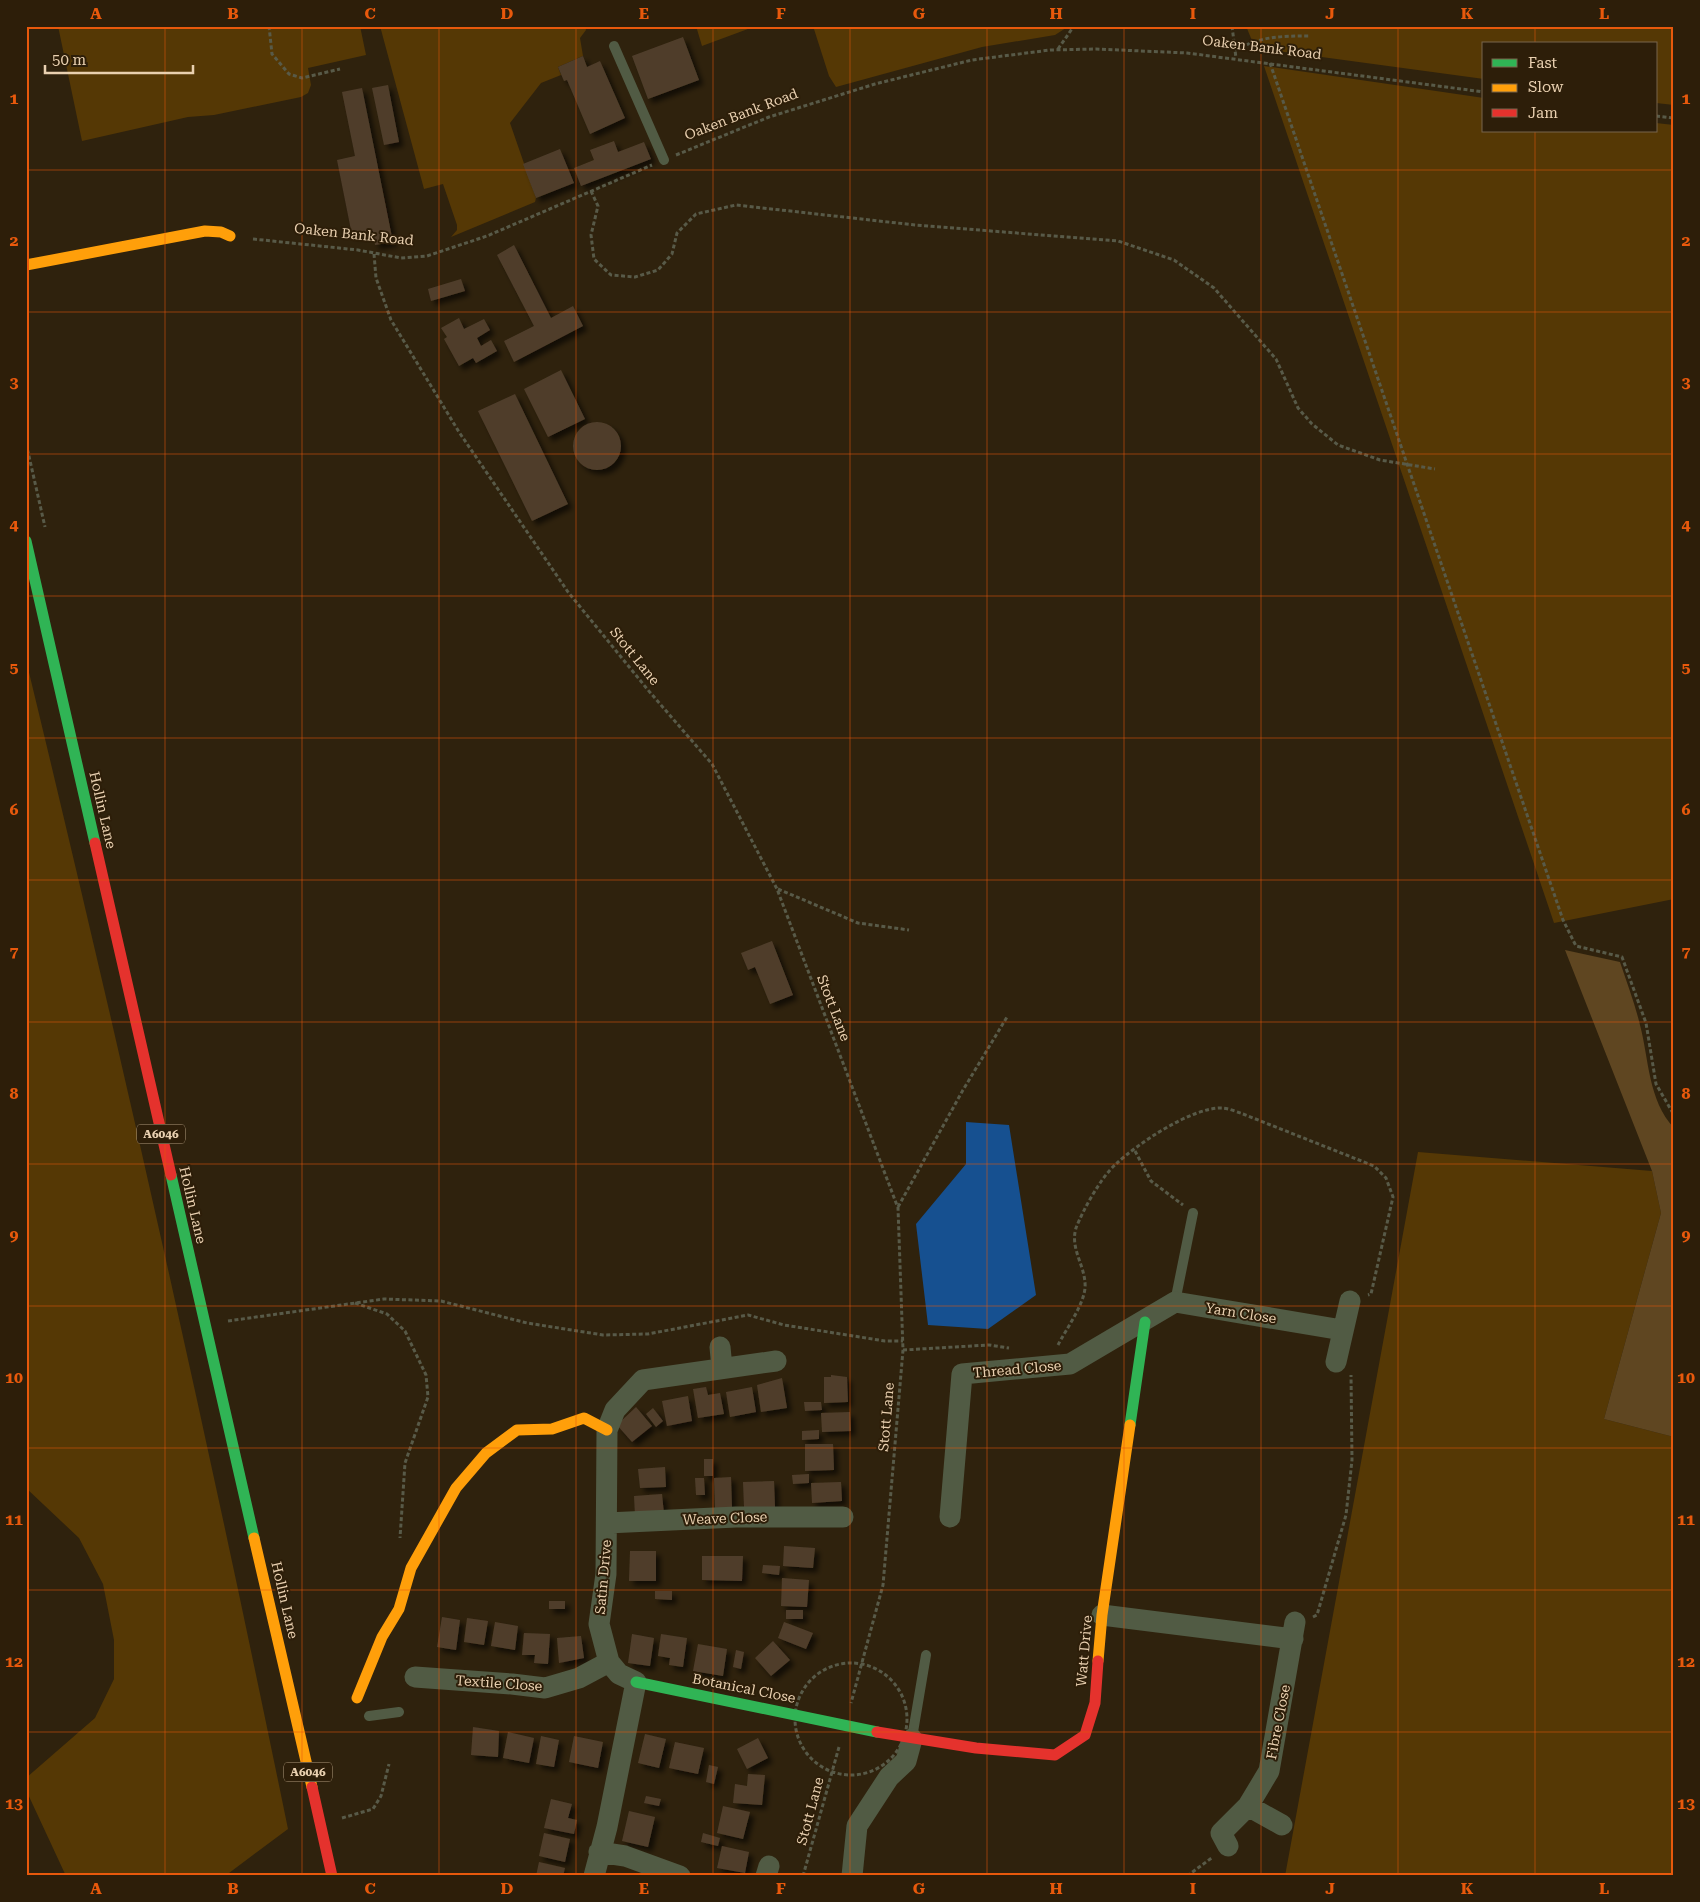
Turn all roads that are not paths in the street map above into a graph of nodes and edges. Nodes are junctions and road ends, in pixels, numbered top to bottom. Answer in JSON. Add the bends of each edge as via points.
{"nodes":[{"id":1,"x":614,"y":46,"type":"dead end"},
{"id":2,"x":664,"y":160,"type":"road end"},
{"id":3,"x":230,"y":236,"type":"road end"},
{"id":4,"x":26,"y":265,"type":"edge"},
{"id":5,"x":26,"y":541,"type":"edge"},
{"id":6,"x":1193,"y":1214,"type":"road end"},
{"id":7,"x":1350,"y":1301,"type":"dead end"},
{"id":8,"x":1175,"y":1302,"type":"junction"},
{"id":9,"x":1145,"y":1322,"type":"junction"},
{"id":10,"x":1342,"y":1330,"type":"junction"},
{"id":11,"x":776,"y":1361,"type":"dead end"},
{"id":12,"x":1336,"y":1362,"type":"road end"},
{"id":13,"x":606,"y":1430,"type":"junction"},
{"id":14,"x":843,"y":1517,"type":"dead end"},
{"id":15,"x":950,"y":1517,"type":"dead end"},
{"id":16,"x":607,"y":1523,"type":"junction"},
{"id":17,"x":1102,"y":1615,"type":"junction"},
{"id":18,"x":926,"y":1655,"type":"dead end"},
{"id":19,"x":608,"y":1662,"type":"junction"},
{"id":20,"x":415,"y":1677,"type":"dead end"},
{"id":21,"x":636,"y":1682,"type":"junction"},
{"id":22,"x":357,"y":1698,"type":"dead end"},
{"id":23,"x":399,"y":1712,"type":"dead end"},
{"id":24,"x":369,"y":1716,"type":"dead end"},
{"id":25,"x":845,"y":1725,"type":"joint"},
{"id":26,"x":912,"y":1738,"type":"junction"},
{"id":27,"x":1248,"y":1806,"type":"junction"},
{"id":28,"x":1282,"y":1825,"type":"dead end"},
{"id":29,"x":1228,"y":1846,"type":"road end"},
{"id":30,"x":599,"y":1852,"type":"junction"},
{"id":31,"x":332,"y":1876,"type":"edge"},
{"id":32,"x":594,"y":1876,"type":"edge"},
{"id":33,"x":680,"y":1876,"type":"edge"},
{"id":34,"x":852,"y":1876,"type":"edge"}],
"edges":[{"from":1,"to":2,"type":"lane"},
{"from":3,"to":4,"type":"street","via":[[205,231]]},
{"from":5,"to":31,"type":"street","name":"Hollin Lane","number":"A6046"},
{"from":6,"to":8,"type":"lane"},
{"from":7,"to":10,"type":"street"},
{"from":8,"to":9,"type":"street"},
{"from":8,"to":10,"type":"street","name":"Yarn Close"},
{"from":9,"to":15,"type":"street","name":"Thread Close","via":[[1070,1364],[962,1374]]},
{"from":9,"to":17,"type":"street","name":"Watt Drive"},
{"from":10,"to":12,"type":"street"},
{"from":11,"to":13,"type":"street","name":"Satin Drive","via":[[721,1357],[643,1380],[615,1410]]},
{"from":13,"to":16,"type":"street","name":"Satin Drive"},
{"from":13,"to":22,"type":"street","via":[[584,1418],[552,1429],[517,1430],[486,1453],[456,1488],[412,1568],[399,1610],[382,1637]]},
{"from":14,"to":16,"type":"street","name":"Weave Close","via":[[736,1517]]},
{"from":16,"to":19,"type":"street","name":"Satin Drive","via":[[606,1574],[599,1624]]},
{"from":17,"to":26,"type":"street","name":"Watt Drive","via":[[1095,1703],[1085,1735],[1054,1756]]},
{"from":17,"to":27,"type":"street","name":"Fibre Close","via":[[1294,1631],[1269,1771]]},
{"from":18,"to":26,"type":"lane"},
{"from":19,"to":20,"type":"street","name":"Textile Close","via":[[579,1678],[545,1688]]},
{"from":19,"to":21,"type":"street","via":[[619,1674]]},
{"from":21,"to":25,"type":"street","name":"Botanical Close"},
{"from":21,"to":30,"type":"street","via":[[607,1827]]},
{"from":23,"to":24,"type":"lane"},
{"from":25,"to":26,"type":"street","name":"Watt Drive"},
{"from":26,"to":34,"type":"street","via":[[906,1761],[889,1776],[857,1826]]},
{"from":27,"to":28,"type":"street"},
{"from":27,"to":29,"type":"street","name":"Fibre Close","via":[[1221,1833]]},
{"from":30,"to":32,"type":"street"},
{"from":30,"to":33,"type":"street","via":[[624,1856]]}]}
